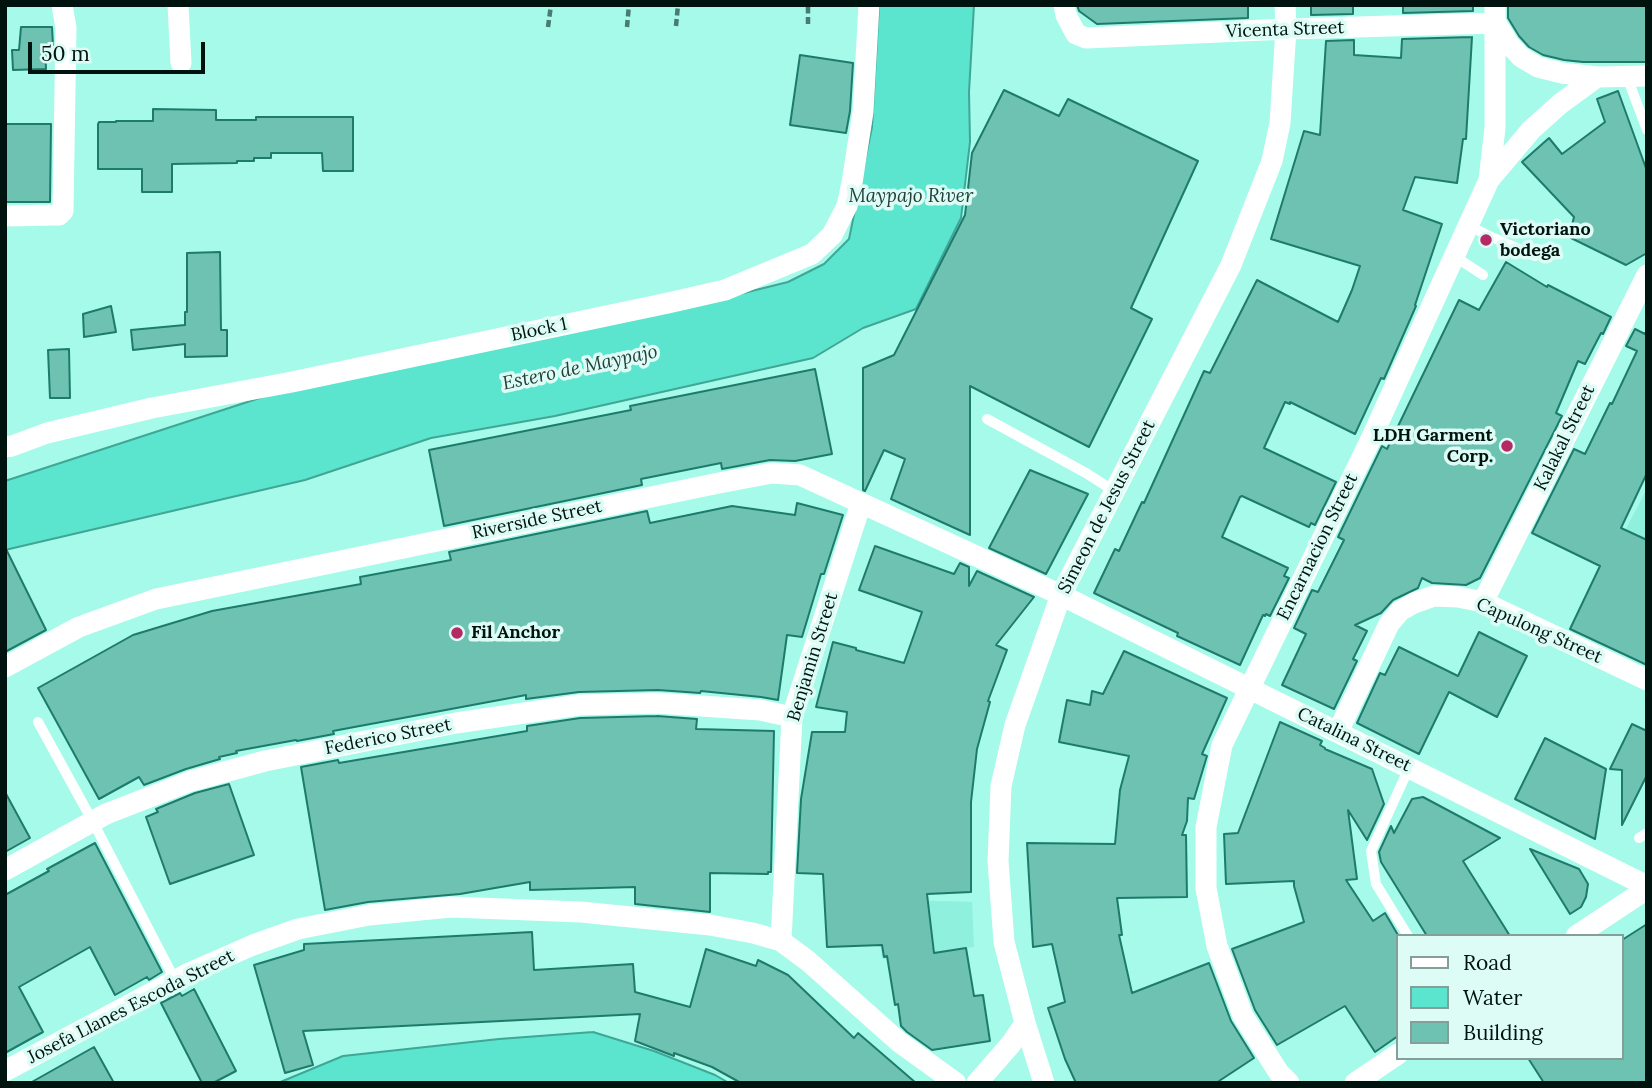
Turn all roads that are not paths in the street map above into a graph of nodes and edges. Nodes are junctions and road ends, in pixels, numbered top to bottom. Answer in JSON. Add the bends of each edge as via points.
{"nodes":[{"id":1,"x":62,"y":5,"type":"edge"},
{"id":2,"x":178,"y":5,"type":"edge"},
{"id":3,"x":869,"y":5,"type":"edge"},
{"id":4,"x":1064,"y":5,"type":"edge"},
{"id":5,"x":1285,"y":5,"type":"edge"},
{"id":6,"x":1495,"y":14,"type":"edge"},
{"id":7,"x":1286,"y":29,"type":"junction"},
{"id":8,"x":181,"y":63,"type":"dead end"},
{"id":9,"x":1637,"y":76,"type":"edge"},
{"id":10,"x":1597,"y":77,"type":"junction"},
{"id":11,"x":1647,"y":130,"type":"edge"},
{"id":12,"x":1489,"y":180,"type":"junction"},
{"id":13,"x":5,"y":216,"type":"edge"},
{"id":14,"x":1468,"y":225,"type":"junction"},
{"id":15,"x":1454,"y":256,"type":"junction"},
{"id":16,"x":1535,"y":256,"type":"dead end"},
{"id":17,"x":1483,"y":275,"type":"dead end"},
{"id":18,"x":1647,"y":275,"type":"edge"},
{"id":19,"x":987,"y":419,"type":"dead end"},
{"id":20,"x":5,"y":447,"type":"edge"},
{"id":21,"x":1114,"y":491,"type":"junction"},
{"id":22,"x":861,"y":503,"type":"junction"},
{"id":23,"x":1061,"y":595,"type":"junction"},
{"id":24,"x":1483,"y":603,"type":"junction"},
{"id":25,"x":5,"y":667,"type":"edge"},
{"id":26,"x":1647,"y":680,"type":"edge"},
{"id":27,"x":1248,"y":688,"type":"junction"},
{"id":28,"x":792,"y":717,"type":"junction"},
{"id":29,"x":38,"y":722,"type":"dead end"},
{"id":30,"x":1338,"y":732,"type":"junction"},
{"id":31,"x":1409,"y":768,"type":"junction"},
{"id":32,"x":93,"y":822,"type":"junction"},
{"id":33,"x":5,"y":870,"type":"edge"},
{"id":34,"x":1647,"y":887,"type":"edge"},
{"id":35,"x":1407,"y":934,"type":"edge"},
{"id":36,"x":1579,"y":934,"type":"edge"},
{"id":37,"x":781,"y":941,"type":"junction"},
{"id":38,"x":175,"y":980,"type":"junction"},
{"id":39,"x":1025,"y":1023,"type":"junction"},
{"id":40,"x":1396,"y":1055,"type":"edge"},
{"id":41,"x":5,"y":1071,"type":"edge"},
{"id":42,"x":956,"y":1083,"type":"edge"},
{"id":43,"x":977,"y":1083,"type":"edge"},
{"id":44,"x":1044,"y":1083,"type":"edge"},
{"id":45,"x":1289,"y":1083,"type":"edge"},
{"id":46,"x":1355,"y":1083,"type":"edge"}],
"edges":[{"from":1,"to":13,"type":"street","via":[[66,28],[63,211],[60,215]]},
{"from":2,"to":8,"type":"street"},
{"from":3,"to":20,"type":"street","name":"Block 1","via":[[863,112],[847,206],[832,235],[812,254],[725,290],[152,408]]},
{"from":4,"to":7,"type":"street","name":"Vicenta Street","via":[[1076,34],[1086,38]]},
{"from":5,"to":7,"type":"street","name":"Simeon de Jesus Street"},
{"from":6,"to":7,"type":"street","name":"Vicenta Street"},
{"from":6,"to":10,"type":"street","via":[[1509,44],[1521,57],[1538,67]]},
{"from":6,"to":12,"type":"street","name":"Encarnacion Street","via":[[1495,128]]},
{"from":7,"to":21,"type":"street","name":"Simeon de Jesus Street","via":[[1280,123],[1272,161],[1231,265]]},
{"from":9,"to":10,"type":"street"},
{"from":9,"to":11,"type":"lane"},
{"from":10,"to":12,"type":"street","via":[[1531,130]]},
{"from":12,"to":14,"type":"street","name":"Encarnacion Street"},
{"from":14,"to":15,"type":"street","name":"Encarnacion Street"},
{"from":14,"to":16,"type":"lane"},
{"from":15,"to":17,"type":"lane"},
{"from":15,"to":27,"type":"street","name":"Encarnacion Street","via":[[1370,441]]},
{"from":18,"to":24,"type":"street","name":"Kalakal Street"},
{"from":19,"to":21,"type":"lane"},
{"from":21,"to":23,"type":"street","name":"Simeon de Jesus Street"},
{"from":22,"to":23,"type":"street","name":"Riverside Street"},
{"from":22,"to":25,"type":"street","name":"Riverside Street","via":[[800,475],[772,473],[719,483],[156,599],[79,627]]},
{"from":22,"to":28,"type":"street","name":"Benjamin Street"},
{"from":23,"to":27,"type":"street","name":"Catalina Street"},
{"from":23,"to":39,"type":"street","name":"Simeon de Jesus Street","via":[[1015,725],[1001,786],[998,861],[1004,942]]},
{"from":24,"to":26,"type":"street","name":"Capulong Street"},
{"from":24,"to":30,"type":"street","name":"Capulong Street","via":[[1433,596],[1400,611],[1389,624]]},
{"from":27,"to":30,"type":"street","name":"Catalina Street"},
{"from":27,"to":45,"type":"street","name":"Encarnacion Street","via":[[1222,745],[1206,827],[1206,888],[1217,946],[1243,1016]]},
{"from":28,"to":32,"type":"street","name":"Federico Street","via":[[760,710],[657,703],[579,705],[456,723],[265,761],[191,781]]},
{"from":28,"to":37,"type":"street","name":"Benjamin Street"},
{"from":29,"to":32,"type":"lane"},
{"from":30,"to":31,"type":"street","name":"Catalina Street"},
{"from":31,"to":34,"type":"street","name":"Catalina Street"},
{"from":31,"to":35,"type":"lane","via":[[1371,851],[1376,884]]},
{"from":32,"to":33,"type":"street","name":"Federico Street"},
{"from":32,"to":38,"type":"lane"},
{"from":34,"to":36,"type":"street"},
{"from":37,"to":38,"type":"street","name":"Josefa Llanes Escoda Street","via":[[697,923],[451,907],[369,915],[298,929]]},
{"from":37,"to":42,"type":"street","name":"Josefa Llanes Escoda Street","via":[[899,1042]]},
{"from":38,"to":41,"type":"street","name":"Josefa Llanes Escoda Street"},
{"from":39,"to":43,"type":"street"},
{"from":39,"to":44,"type":"street","name":"Simeon de Jesus Street"},
{"from":40,"to":46,"type":"street"}]}
